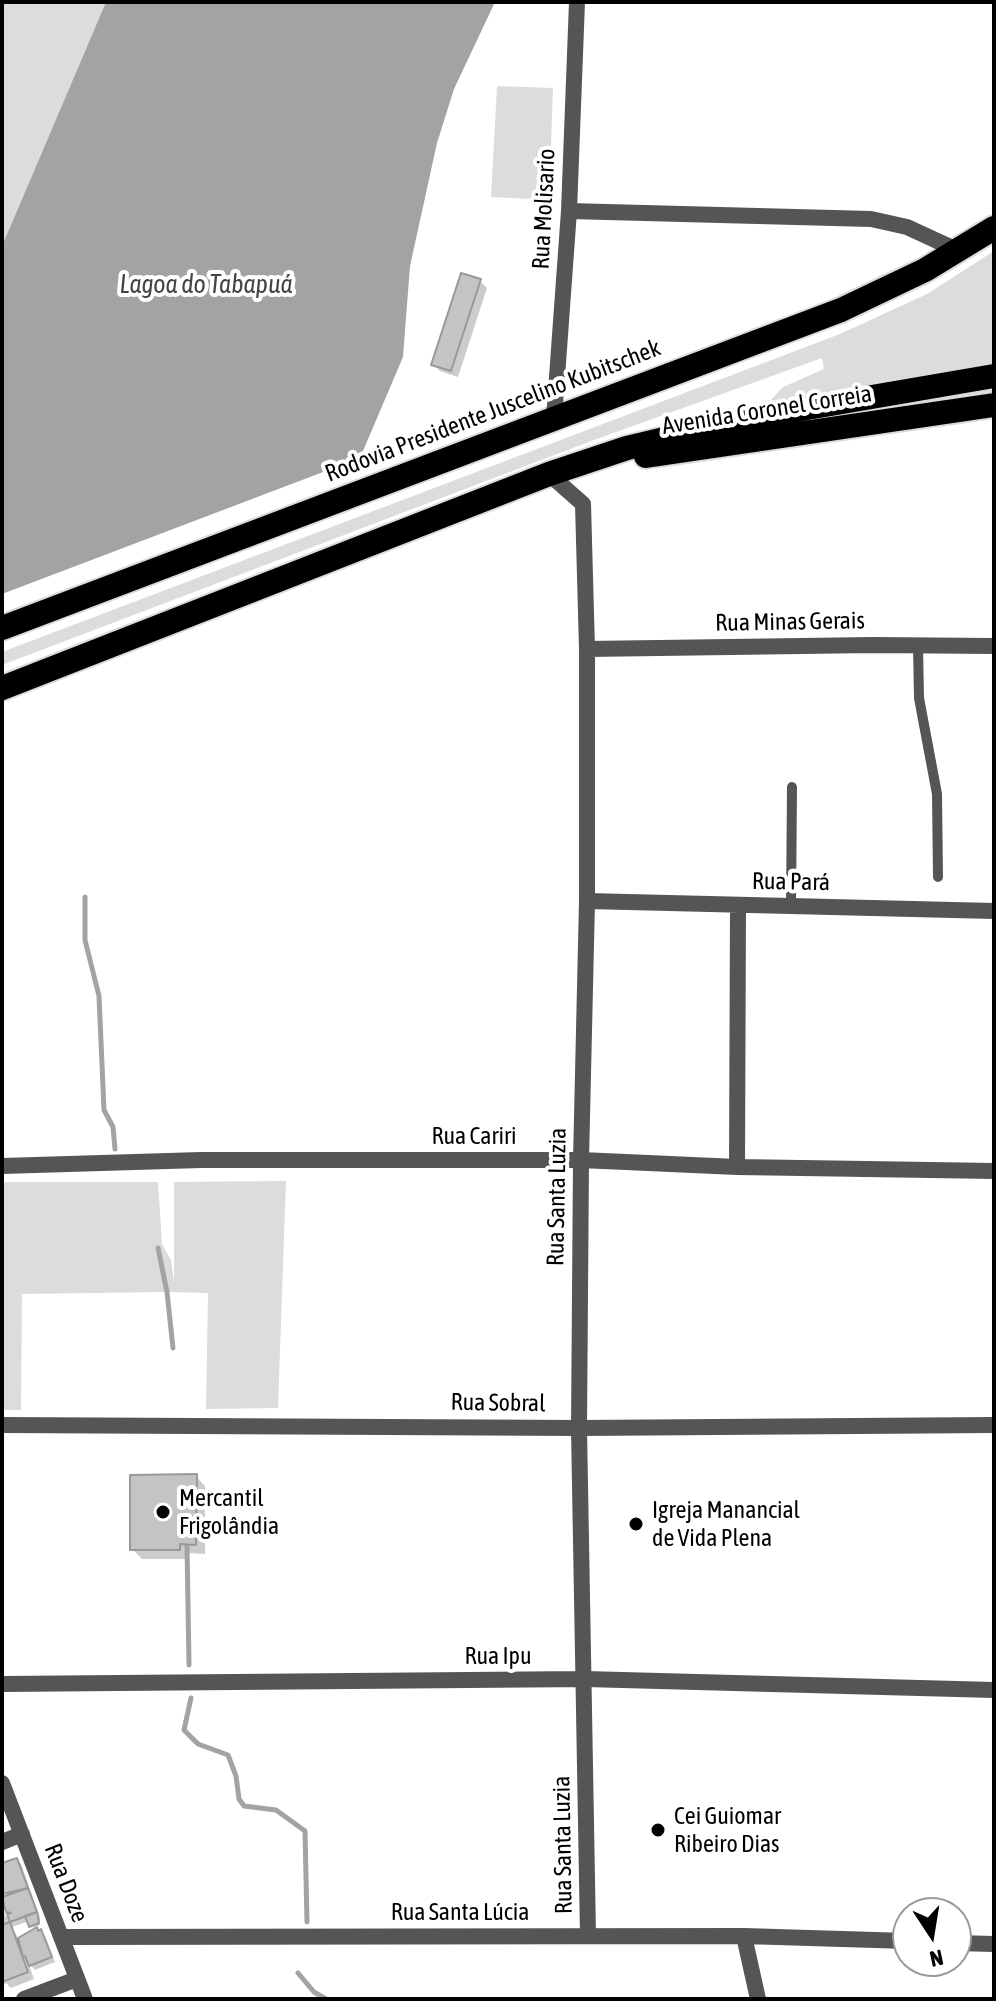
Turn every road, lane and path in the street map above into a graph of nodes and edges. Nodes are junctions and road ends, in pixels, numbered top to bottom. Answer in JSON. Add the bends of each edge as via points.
{"nodes":[{"id":1,"x":577,"y":2,"type":"edge"},
{"id":2,"x":569,"y":211,"type":"junction"},
{"id":3,"x":994,"y":228,"type":"edge"},
{"id":4,"x":959,"y":251,"type":"junction"},
{"id":5,"x":994,"y":376,"type":"edge"},
{"id":6,"x":994,"y":405,"type":"edge"},
{"id":7,"x":554,"y":418,"type":"junction"},
{"id":8,"x":549,"y":474,"type":"junction"},
{"id":9,"x":2,"y":628,"type":"edge"},
{"id":10,"x":918,"y":645,"type":"junction"},
{"id":11,"x":994,"y":646,"type":"edge"},
{"id":12,"x":587,"y":649,"type":"junction"},
{"id":13,"x":2,"y":688,"type":"edge"},
{"id":14,"x":792,"y":787,"type":"dead end"},
{"id":15,"x":938,"y":877,"type":"dead end"},
{"id":16,"x":587,"y":901,"type":"junction"},
{"id":17,"x":738,"y":905,"type":"junction"},
{"id":18,"x":791,"y":906,"type":"junction"},
{"id":19,"x":994,"y":911,"type":"edge"},
{"id":20,"x":581,"y":1160,"type":"junction"},
{"id":21,"x":2,"y":1166,"type":"edge"},
{"id":22,"x":737,"y":1167,"type":"junction"},
{"id":23,"x":994,"y":1171,"type":"edge"},
{"id":24,"x":2,"y":1425,"type":"edge"},
{"id":25,"x":994,"y":1425,"type":"edge"},
{"id":26,"x":579,"y":1428,"type":"junction"},
{"id":27,"x":585,"y":1679,"type":"junction"},
{"id":28,"x":2,"y":1684,"type":"edge"},
{"id":29,"x":994,"y":1690,"type":"edge"},
{"id":30,"x":2,"y":1783,"type":"edge"},
{"id":31,"x":22,"y":1834,"type":"junction"},
{"id":32,"x":2,"y":1842,"type":"edge"},
{"id":33,"x":588,"y":1936,"type":"junction"},
{"id":34,"x":744,"y":1936,"type":"junction"},
{"id":35,"x":61,"y":1937,"type":"junction"},
{"id":36,"x":892,"y":1941,"type":"edge"},
{"id":37,"x":972,"y":1943,"type":"edge"},
{"id":38,"x":994,"y":1944,"type":"edge"},
{"id":39,"x":77,"y":1979,"type":"junction"},
{"id":40,"x":24,"y":1999,"type":"edge"},
{"id":41,"x":85,"y":1999,"type":"edge"},
{"id":42,"x":758,"y":1999,"type":"edge"}],
"edges":[{"from":1,"to":2,"type":"street","name":"Rua Molisario"},
{"from":2,"to":4,"type":"street","via":[[871,219],[907,227]]},
{"from":2,"to":7,"type":"street","name":"Rua Molisario"},
{"from":3,"to":4,"type":"highway","name":"Rodovia Presidente Juscelino Kubitschek"},
{"from":4,"to":7,"type":"highway","name":"Rodovia Presidente Juscelino Kubitschek","via":[[841,310]]},
{"from":5,"to":8,"type":"highway","via":[[709,427]]},
{"from":6,"to":8,"type":"highway","name":"Avenida Coronel Correia"},
{"from":7,"to":9,"type":"highway","name":"Rodovia Presidente Juscelino Kubitschek"},
{"from":8,"to":12,"type":"street","name":"Rua Santa Luzia","via":[[583,504]]},
{"from":8,"to":13,"type":"highway"},
{"from":10,"to":11,"type":"street","name":"Rua Minas Gerais"},
{"from":10,"to":12,"type":"street","name":"Rua Minas Gerais"},
{"from":10,"to":15,"type":"lane","via":[[919,698],[937,794]]},
{"from":12,"to":16,"type":"street","name":"Rua Santa Luzia"},
{"from":14,"to":18,"type":"lane"},
{"from":16,"to":17,"type":"street","name":"Rua Pará"},
{"from":16,"to":20,"type":"street","name":"Rua Santa Luzia"},
{"from":17,"to":18,"type":"street","name":"Rua Pará"},
{"from":17,"to":22,"type":"street"},
{"from":18,"to":19,"type":"street","name":"Rua Pará"},
{"from":20,"to":21,"type":"street","name":"Rua Cariri"},
{"from":20,"to":22,"type":"street","name":"Rua Cariri"},
{"from":20,"to":26,"type":"street","name":"Rua Santa Luzia"},
{"from":22,"to":23,"type":"street","name":"Rua Cariri"},
{"from":24,"to":26,"type":"street","name":"Rua Sobral"},
{"from":25,"to":26,"type":"street","name":"Rua Sobral"},
{"from":26,"to":27,"type":"street","name":"Rua Santa Luzia"},
{"from":27,"to":28,"type":"street","name":"Rua Ipu"},
{"from":27,"to":29,"type":"street","name":"Rua Ipu"},
{"from":27,"to":33,"type":"street","name":"Rua Santa Luzia"},
{"from":30,"to":31,"type":"street","name":"Rua Doze"},
{"from":31,"to":32,"type":"street"},
{"from":31,"to":35,"type":"street","name":"Rua Doze"},
{"from":33,"to":34,"type":"street","name":"Rua Santa Lúcia"},
{"from":33,"to":35,"type":"street","name":"Rua Santa Lúcia"},
{"from":34,"to":36,"type":"street","name":"Rua Santa Lúcia"},
{"from":34,"to":42,"type":"street"},
{"from":35,"to":39,"type":"street","name":"Rua Doze"},
{"from":37,"to":38,"type":"street"},
{"from":39,"to":40,"type":"street"},
{"from":39,"to":41,"type":"street","name":"Rua Doze"}]}
